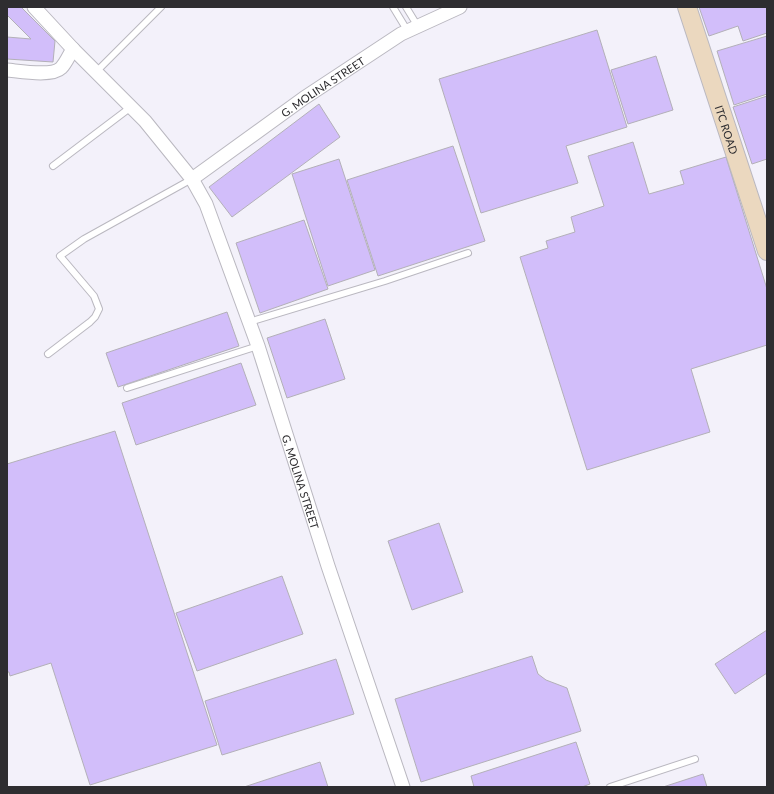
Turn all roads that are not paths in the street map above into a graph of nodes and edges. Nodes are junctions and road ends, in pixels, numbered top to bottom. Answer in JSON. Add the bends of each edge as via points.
{"nodes":[{"id":1,"x":34,"y":7,"type":"edge"},
{"id":2,"x":161,"y":7,"type":"edge"},
{"id":3,"x":394,"y":7,"type":"edge"},
{"id":4,"x":406,"y":7,"type":"edge"},
{"id":5,"x":460,"y":7,"type":"edge"},
{"id":6,"x":687,"y":7,"type":"edge"},
{"id":7,"x":412,"y":27,"type":"junction"},
{"id":8,"x":73,"y":49,"type":"junction"},
{"id":9,"x":7,"y":70,"type":"edge"},
{"id":10,"x":96,"y":72,"type":"junction"},
{"id":11,"x":130,"y":107,"type":"junction"},
{"id":12,"x":53,"y":166,"type":"dead end"},
{"id":13,"x":192,"y":179,"type":"junction"},
{"id":14,"x":767,"y":251,"type":"edge"},
{"id":15,"x":468,"y":253,"type":"dead end"},
{"id":16,"x":249,"y":322,"type":"junction"},
{"id":17,"x":258,"y":346,"type":"junction"},
{"id":18,"x":48,"y":354,"type":"dead end"},
{"id":19,"x":128,"y":388,"type":"dead end"},
{"id":20,"x":695,"y":759,"type":"dead end"},
{"id":21,"x":403,"y":787,"type":"edge"},
{"id":22,"x":610,"y":787,"type":"edge"}],
"edges":[{"from":1,"to":8,"type":"street","name":"G. MOLINA STREET"},
{"from":2,"to":10,"type":"lane"},
{"from":3,"to":7,"type":"lane"},
{"from":4,"to":7,"type":"lane"},
{"from":5,"to":7,"type":"street","name":"G. MOLINA STREET"},
{"from":6,"to":14,"type":"street","name":"ITC ROAD"},
{"from":7,"to":13,"type":"street","name":"G. MOLINA STREET","via":[[304,98]]},
{"from":8,"to":9,"type":"street","via":[[60,69],[52,72]]},
{"from":8,"to":10,"type":"street","name":"G. MOLINA STREET"},
{"from":10,"to":11,"type":"street","name":"G. MOLINA STREET"},
{"from":11,"to":12,"type":"lane"},
{"from":11,"to":13,"type":"street","name":"G. MOLINA STREET","via":[[145,121]]},
{"from":13,"to":16,"type":"street","name":"G. MOLINA STREET","via":[[206,204]]},
{"from":13,"to":18,"type":"lane","via":[[84,239],[60,256],[94,296],[99,309],[90,322]]},
{"from":15,"to":16,"type":"lane"},
{"from":16,"to":17,"type":"street","name":"G. MOLINA STREET"},
{"from":17,"to":19,"type":"lane"},
{"from":17,"to":21,"type":"street","name":"G. MOLINA STREET","via":[[328,566]]},
{"from":20,"to":22,"type":"lane"}]}
